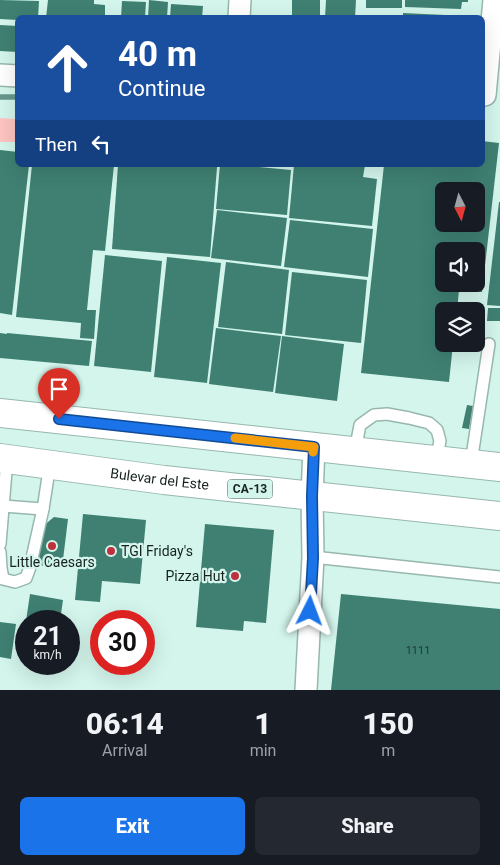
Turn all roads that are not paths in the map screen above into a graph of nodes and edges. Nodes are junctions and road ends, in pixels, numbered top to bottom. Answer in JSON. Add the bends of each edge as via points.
{"nodes":[{"id":1,"x":240,"y":0,"type":"edge"},
{"id":2,"x":494,"y":0,"type":"edge"},
{"id":3,"x":239,"y":15,"type":"edge"},
{"id":4,"x":0,"y":75,"type":"edge"},
{"id":5,"x":15,"y":76,"type":"edge"},
{"id":6,"x":489,"y":95,"type":"edge"},
{"id":7,"x":488,"y":344,"type":"dead end"},
{"id":8,"x":0,"y":413,"type":"edge"},
{"id":9,"x":314,"y":447,"type":"junction"},
{"id":10,"x":355,"y":451,"type":"junction"},
{"id":11,"x":3,"y":459,"type":"edge"},
{"id":12,"x":436,"y":460,"type":"junction"},
{"id":13,"x":471,"y":463,"type":"junction"},
{"id":14,"x":50,"y":464,"type":"junction"},
{"id":15,"x":500,"y":467,"type":"edge"},
{"id":16,"x":312,"y":496,"type":"junction"},
{"id":17,"x":3,"y":506,"type":"junction"},
{"id":18,"x":43,"y":509,"type":"junction"},
{"id":19,"x":500,"y":516,"type":"edge"},
{"id":20,"x":0,"y":544,"type":"edge"},
{"id":21,"x":0,"y":552,"type":"edge"},
{"id":22,"x":313,"y":558,"type":"junction"},
{"id":23,"x":500,"y":577,"type":"edge"},
{"id":24,"x":306,"y":690,"type":"edge"}],
"edges":[{"from":1,"to":3,"type":"street"},
{"from":2,"to":6,"type":"street"},
{"from":4,"to":5,"type":"street"},
{"from":7,"to":13,"type":"lane"},
{"from":8,"to":9,"type":"highway"},
{"from":9,"to":10,"type":"highway"},
{"from":9,"to":16,"type":"street"},
{"from":10,"to":12,"type":"highway"},
{"from":10,"to":12,"type":"lane","via":[[360,425],[374,415],[387,414],[429,423],[437,430],[440,440]]},
{"from":11,"to":14,"type":"highway","name":"Bulevar del Este","number":"CA-13"},
{"from":11,"to":17,"type":"lane"},
{"from":12,"to":13,"type":"highway"},
{"from":13,"to":15,"type":"highway"},
{"from":14,"to":16,"type":"highway","name":"Bulevar del Este","number":"CA-13"},
{"from":14,"to":18,"type":"lane"},
{"from":16,"to":19,"type":"highway","name":"Bulevar del Este","number":"CA-13"},
{"from":16,"to":22,"type":"street"},
{"from":17,"to":18,"type":"lane"},
{"from":17,"to":20,"type":"lane"},
{"from":18,"to":21,"type":"lane","via":[[26,578],[15,582],[4,580]]},
{"from":22,"to":23,"type":"lane"},
{"from":22,"to":24,"type":"street"}]}
